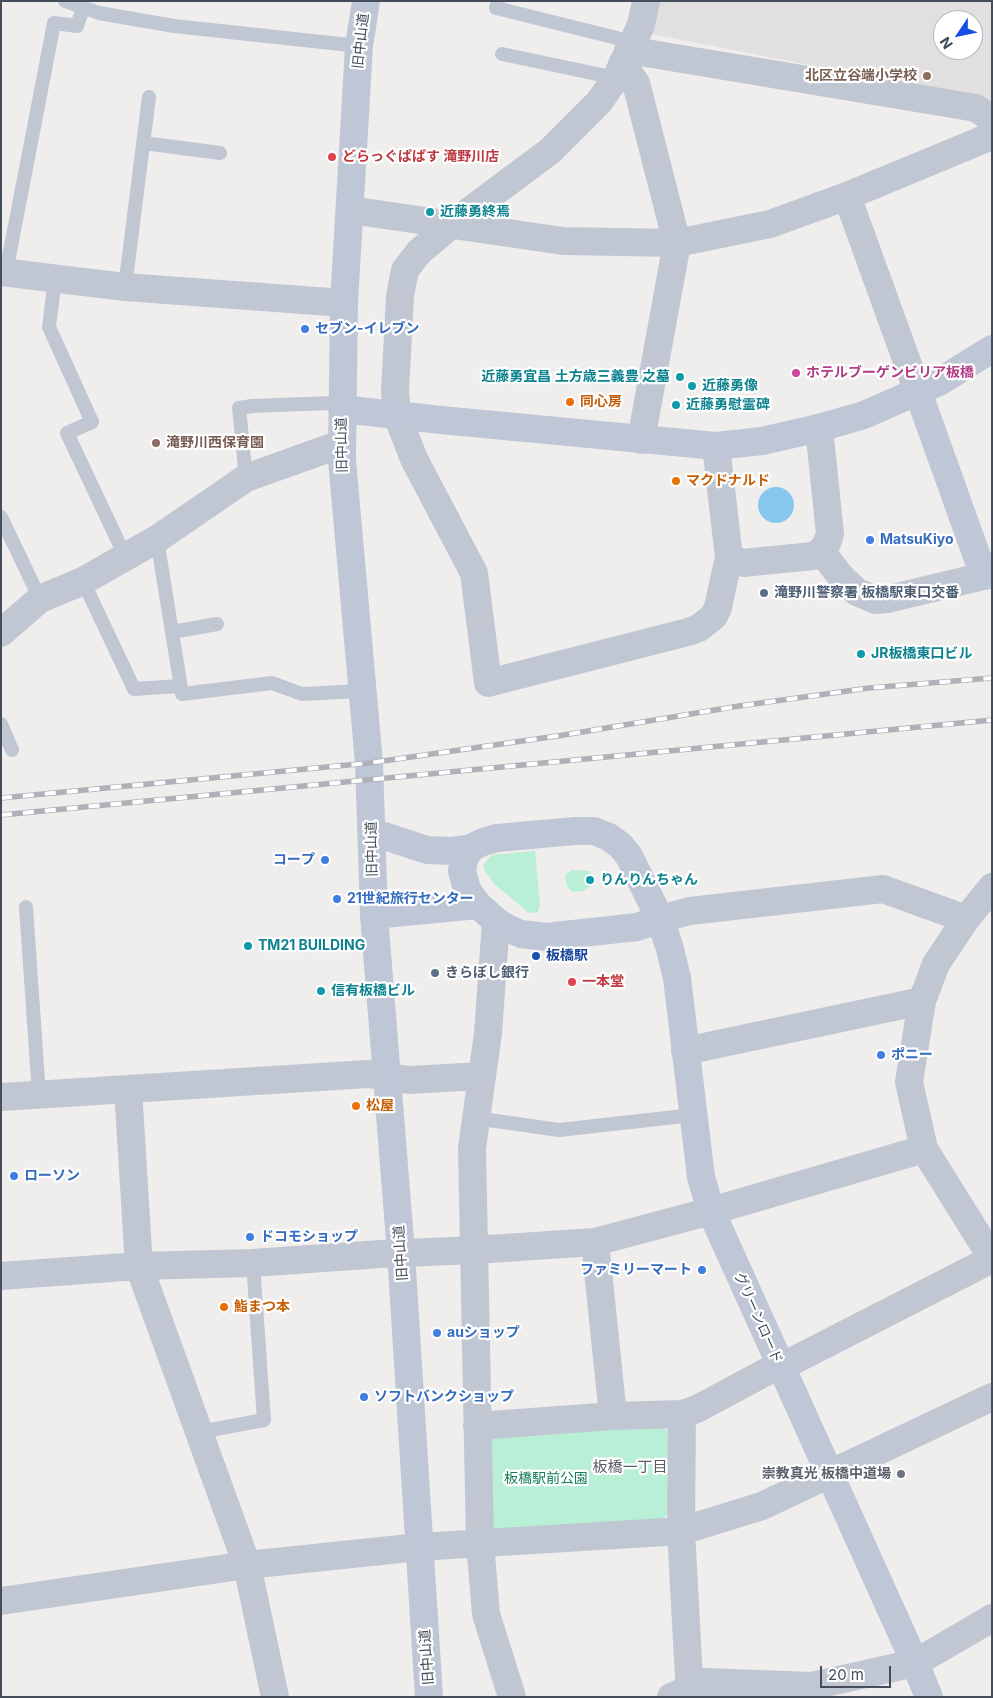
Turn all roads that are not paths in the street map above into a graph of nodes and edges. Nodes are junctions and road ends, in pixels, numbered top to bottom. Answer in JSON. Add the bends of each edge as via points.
{"nodes":[{"id":1,"x":65,"y":1,"type":"edge"},
{"id":2,"x":366,"y":1,"type":"edge"},
{"id":3,"x":498,"y":1,"type":"edge"},
{"id":4,"x":646,"y":1,"type":"edge"},
{"id":5,"x":83,"y":8,"type":"junction"},
{"id":6,"x":359,"y":46,"type":"junction"},
{"id":7,"x":502,"y":54,"type":"dead end"},
{"id":8,"x":625,"y":59,"type":"junction"},
{"id":9,"x":149,"y":97,"type":"dead end"},
{"id":10,"x":992,"y":119,"type":"edge"},
{"id":11,"x":992,"y":136,"type":"edge"},
{"id":12,"x":144,"y":143,"type":"junction"},
{"id":13,"x":220,"y":153,"type":"dead end"},
{"id":14,"x":848,"y":196,"type":"junction"},
{"id":15,"x":350,"y":210,"type":"junction"},
{"id":16,"x":452,"y":224,"type":"junction"},
{"id":17,"x":677,"y":243,"type":"junction"},
{"id":18,"x":4,"y":272,"type":"edge"},
{"id":19,"x":55,"y":278,"type":"junction"},
{"id":20,"x":125,"y":287,"type":"junction"},
{"id":21,"x":344,"y":304,"type":"junction"},
{"id":22,"x":992,"y":349,"type":"edge"},
{"id":23,"x":918,"y":392,"type":"junction"},
{"id":24,"x":342,"y":409,"type":"junction"},
{"id":25,"x":396,"y":415,"type":"junction"},
{"id":26,"x":819,"y":428,"type":"junction"},
{"id":27,"x":640,"y":440,"type":"junction"},
{"id":28,"x":341,"y":444,"type":"junction"},
{"id":29,"x":716,"y":446,"type":"junction"},
{"id":30,"x":246,"y":478,"type":"junction"},
{"id":31,"x":1,"y":517,"type":"edge"},
{"id":32,"x":157,"y":538,"type":"junction"},
{"id":33,"x":821,"y":551,"type":"junction"},
{"id":34,"x":126,"y":556,"type":"junction"},
{"id":35,"x":729,"y":557,"type":"junction"},
{"id":36,"x":988,"y":575,"type":"edge"},
{"id":37,"x":82,"y":581,"type":"junction"},
{"id":38,"x":40,"y":598,"type":"junction"},
{"id":39,"x":216,"y":624,"type":"dead end"},
{"id":40,"x":172,"y":632,"type":"junction"},
{"id":41,"x":1,"y":633,"type":"edge"},
{"id":42,"x":180,"y":686,"type":"junction"},
{"id":43,"x":362,"y":691,"type":"junction"},
{"id":44,"x":1,"y":724,"type":"edge"},
{"id":45,"x":12,"y":750,"type":"dead end"},
{"id":46,"x":372,"y":832,"type":"junction"},
{"id":47,"x":471,"y":848,"type":"junction"},
{"id":48,"x":992,"y":887,"type":"edge"},
{"id":49,"x":26,"y":907,"type":"dead end"},
{"id":50,"x":487,"y":913,"type":"junction"},
{"id":51,"x":374,"y":916,"type":"junction"},
{"id":52,"x":660,"y":919,"type":"junction"},
{"id":53,"x":966,"y":919,"type":"junction"},
{"id":54,"x":922,"y":1000,"type":"junction"},
{"id":55,"x":685,"y":1050,"type":"junction"},
{"id":56,"x":481,"y":1076,"type":"junction"},
{"id":57,"x":387,"y":1078,"type":"junction"},
{"id":58,"x":128,"y":1089,"type":"junction"},
{"id":59,"x":39,"y":1095,"type":"junction"},
{"id":60,"x":1,"y":1097,"type":"edge"},
{"id":61,"x":693,"y":1115,"type":"junction"},
{"id":62,"x":476,"y":1118,"type":"junction"},
{"id":63,"x":924,"y":1149,"type":"junction"},
{"id":64,"x":711,"y":1211,"type":"junction"},
{"id":65,"x":595,"y":1242,"type":"junction"},
{"id":66,"x":474,"y":1250,"type":"junction"},
{"id":67,"x":401,"y":1253,"type":"junction"},
{"id":68,"x":992,"y":1259,"type":"edge"},
{"id":69,"x":253,"y":1263,"type":"junction"},
{"id":70,"x":139,"y":1266,"type":"junction"},
{"id":71,"x":1,"y":1276,"type":"edge"},
{"id":72,"x":780,"y":1366,"type":"junction"},
{"id":73,"x":992,"y":1397,"type":"edge"},
{"id":74,"x":682,"y":1414,"type":"junction"},
{"id":75,"x":613,"y":1416,"type":"junction"},
{"id":76,"x":477,"y":1426,"type":"junction"},
{"id":77,"x":199,"y":1432,"type":"junction"},
{"id":78,"x":830,"y":1474,"type":"junction"},
{"id":79,"x":681,"y":1532,"type":"junction"},
{"id":80,"x":480,"y":1543,"type":"junction"},
{"id":81,"x":419,"y":1547,"type":"junction"},
{"id":82,"x":247,"y":1565,"type":"junction"},
{"id":83,"x":1,"y":1601,"type":"edge"},
{"id":84,"x":992,"y":1618,"type":"edge"},
{"id":85,"x":915,"y":1663,"type":"junction"},
{"id":86,"x":684,"y":1694,"type":"edge"},
{"id":87,"x":275,"y":1697,"type":"edge"},
{"id":88,"x":429,"y":1697,"type":"edge"},
{"id":89,"x":512,"y":1697,"type":"edge"},
{"id":90,"x":929,"y":1697,"type":"edge"}],
"edges":[{"from":1,"to":5,"type":"lane"},
{"from":2,"to":6,"type":"street","name":"旧中山道"},
{"from":3,"to":8,"type":"lane","via":[[496,8]]},
{"from":4,"to":8,"type":"street","via":[[641,25]]},
{"from":5,"to":6,"type":"lane","via":[[174,26]]},
{"from":5,"to":18,"type":"lane","via":[[77,26],[54,23]]},
{"from":6,"to":15,"type":"street","name":"旧中山道"},
{"from":7,"to":8,"type":"lane"},
{"from":8,"to":10,"type":"street","via":[[976,108]]},
{"from":8,"to":16,"type":"street","via":[[599,102],[550,151]]},
{"from":8,"to":17,"type":"street","via":[[636,83]]},
{"from":9,"to":12,"type":"lane"},
{"from":11,"to":14,"type":"street"},
{"from":12,"to":13,"type":"lane"},
{"from":12,"to":20,"type":"lane"},
{"from":14,"to":17,"type":"street","via":[[770,224]]},
{"from":14,"to":23,"type":"street"},
{"from":15,"to":16,"type":"street"},
{"from":15,"to":21,"type":"street","name":"旧中山道"},
{"from":16,"to":17,"type":"street","via":[[563,241]]},
{"from":16,"to":25,"type":"street","via":[[419,252],[405,270],[400,296]]},
{"from":17,"to":27,"type":"street"},
{"from":18,"to":19,"type":"street"},
{"from":19,"to":20,"type":"street"},
{"from":19,"to":34,"type":"lane","via":[[49,326],[92,422],[66,434]]},
{"from":20,"to":21,"type":"street"},
{"from":21,"to":24,"type":"street","name":"旧中山道"},
{"from":22,"to":23,"type":"street"},
{"from":23,"to":26,"type":"street","via":[[864,415]]},
{"from":23,"to":36,"type":"street"},
{"from":24,"to":25,"type":"street"},
{"from":24,"to":28,"type":"street","name":"旧中山道"},
{"from":24,"to":30,"type":"lane","via":[[331,403],[239,408]]},
{"from":25,"to":27,"type":"street"},
{"from":25,"to":35,"type":"street","via":[[414,459],[474,573],[488,682],[699,628],[714,616],[718,608]]},
{"from":26,"to":29,"type":"street","via":[[762,441]]},
{"from":26,"to":33,"type":"street","via":[[830,534]]},
{"from":27,"to":29,"type":"street"},
{"from":28,"to":30,"type":"street"},
{"from":28,"to":43,"type":"street","name":"旧中山道"},
{"from":29,"to":35,"type":"street"},
{"from":30,"to":32,"type":"street"},
{"from":31,"to":38,"type":"lane"},
{"from":32,"to":34,"type":"street"},
{"from":32,"to":40,"type":"lane"},
{"from":33,"to":35,"type":"street","via":[[813,556],[743,563]]},
{"from":33,"to":36,"type":"street","via":[[857,592],[876,600]]},
{"from":34,"to":37,"type":"street"},
{"from":37,"to":38,"type":"street"},
{"from":37,"to":42,"type":"lane","via":[[134,689]]},
{"from":38,"to":41,"type":"street"},
{"from":39,"to":40,"type":"lane"},
{"from":40,"to":42,"type":"lane"},
{"from":42,"to":43,"type":"lane","via":[[182,694],[272,682],[302,694]]},
{"from":43,"to":46,"type":"street","name":"旧中山道"},
{"from":44,"to":45,"type":"lane"},
{"from":46,"to":47,"type":"street","name":"グリーンロード","via":[[427,850]]},
{"from":46,"to":51,"type":"street","name":"旧中山道"},
{"from":47,"to":50,"type":"street","via":[[464,859],[462,871],[467,890]]},
{"from":47,"to":52,"type":"street","name":"グリーンロード","via":[[497,838],[594,831],[609,837],[629,856]]},
{"from":48,"to":53,"type":"street"},
{"from":49,"to":59,"type":"lane"},
{"from":50,"to":51,"type":"street"},
{"from":50,"to":52,"type":"street","via":[[521,934],[546,937],[637,927]]},
{"from":50,"to":56,"type":"street","via":[[488,1033]]},
{"from":51,"to":57,"type":"street","name":"旧中山道"},
{"from":52,"to":53,"type":"street","via":[[690,910],[883,889]]},
{"from":52,"to":55,"type":"street","name":"グリーンロード","via":[[677,978]]},
{"from":53,"to":54,"type":"street","via":[[936,964]]},
{"from":54,"to":55,"type":"street"},
{"from":54,"to":63,"type":"street","via":[[909,1082]]},
{"from":55,"to":61,"type":"street","name":"グリーンロード"},
{"from":56,"to":57,"type":"street"},
{"from":56,"to":62,"type":"street"},
{"from":57,"to":58,"type":"street","via":[[368,1074]]},
{"from":57,"to":67,"type":"street","name":"旧中山道"},
{"from":58,"to":59,"type":"street"},
{"from":58,"to":70,"type":"street"},
{"from":59,"to":60,"type":"street"},
{"from":61,"to":62,"type":"lane","via":[[559,1130]]},
{"from":61,"to":64,"type":"street","name":"グリーンロード","via":[[700,1177]]},
{"from":62,"to":66,"type":"street","via":[[472,1148]]},
{"from":63,"to":64,"type":"street"},
{"from":63,"to":68,"type":"street"},
{"from":64,"to":65,"type":"street"},
{"from":64,"to":72,"type":"street","name":"グリーンロード"},
{"from":65,"to":66,"type":"street"},
{"from":65,"to":75,"type":"street"},
{"from":66,"to":67,"type":"street"},
{"from":66,"to":76,"type":"street"},
{"from":67,"to":69,"type":"street"},
{"from":67,"to":81,"type":"street","name":"旧中山道"},
{"from":68,"to":72,"type":"street"},
{"from":69,"to":70,"type":"street"},
{"from":69,"to":77,"type":"lane","via":[[264,1420]]},
{"from":70,"to":71,"type":"street"},
{"from":70,"to":77,"type":"street"},
{"from":72,"to":74,"type":"street"},
{"from":72,"to":78,"type":"street","name":"グリーンロード"},
{"from":73,"to":78,"type":"street"},
{"from":74,"to":75,"type":"street"},
{"from":74,"to":79,"type":"street"},
{"from":75,"to":76,"type":"street"},
{"from":76,"to":80,"type":"street"},
{"from":77,"to":82,"type":"street"},
{"from":78,"to":79,"type":"street","via":[[762,1506]]},
{"from":78,"to":85,"type":"street","name":"グリーンロード"},
{"from":79,"to":80,"type":"street"},
{"from":79,"to":86,"type":"street"},
{"from":80,"to":81,"type":"street"},
{"from":80,"to":89,"type":"street","via":[[486,1614]]},
{"from":81,"to":82,"type":"street"},
{"from":81,"to":88,"type":"street","name":"旧中山道"},
{"from":82,"to":83,"type":"street"},
{"from":82,"to":87,"type":"street"},
{"from":84,"to":85,"type":"street"},
{"from":85,"to":86,"type":"street","via":[[812,1686],[705,1682]]},
{"from":85,"to":90,"type":"street","name":"グリーンロード"}]}
